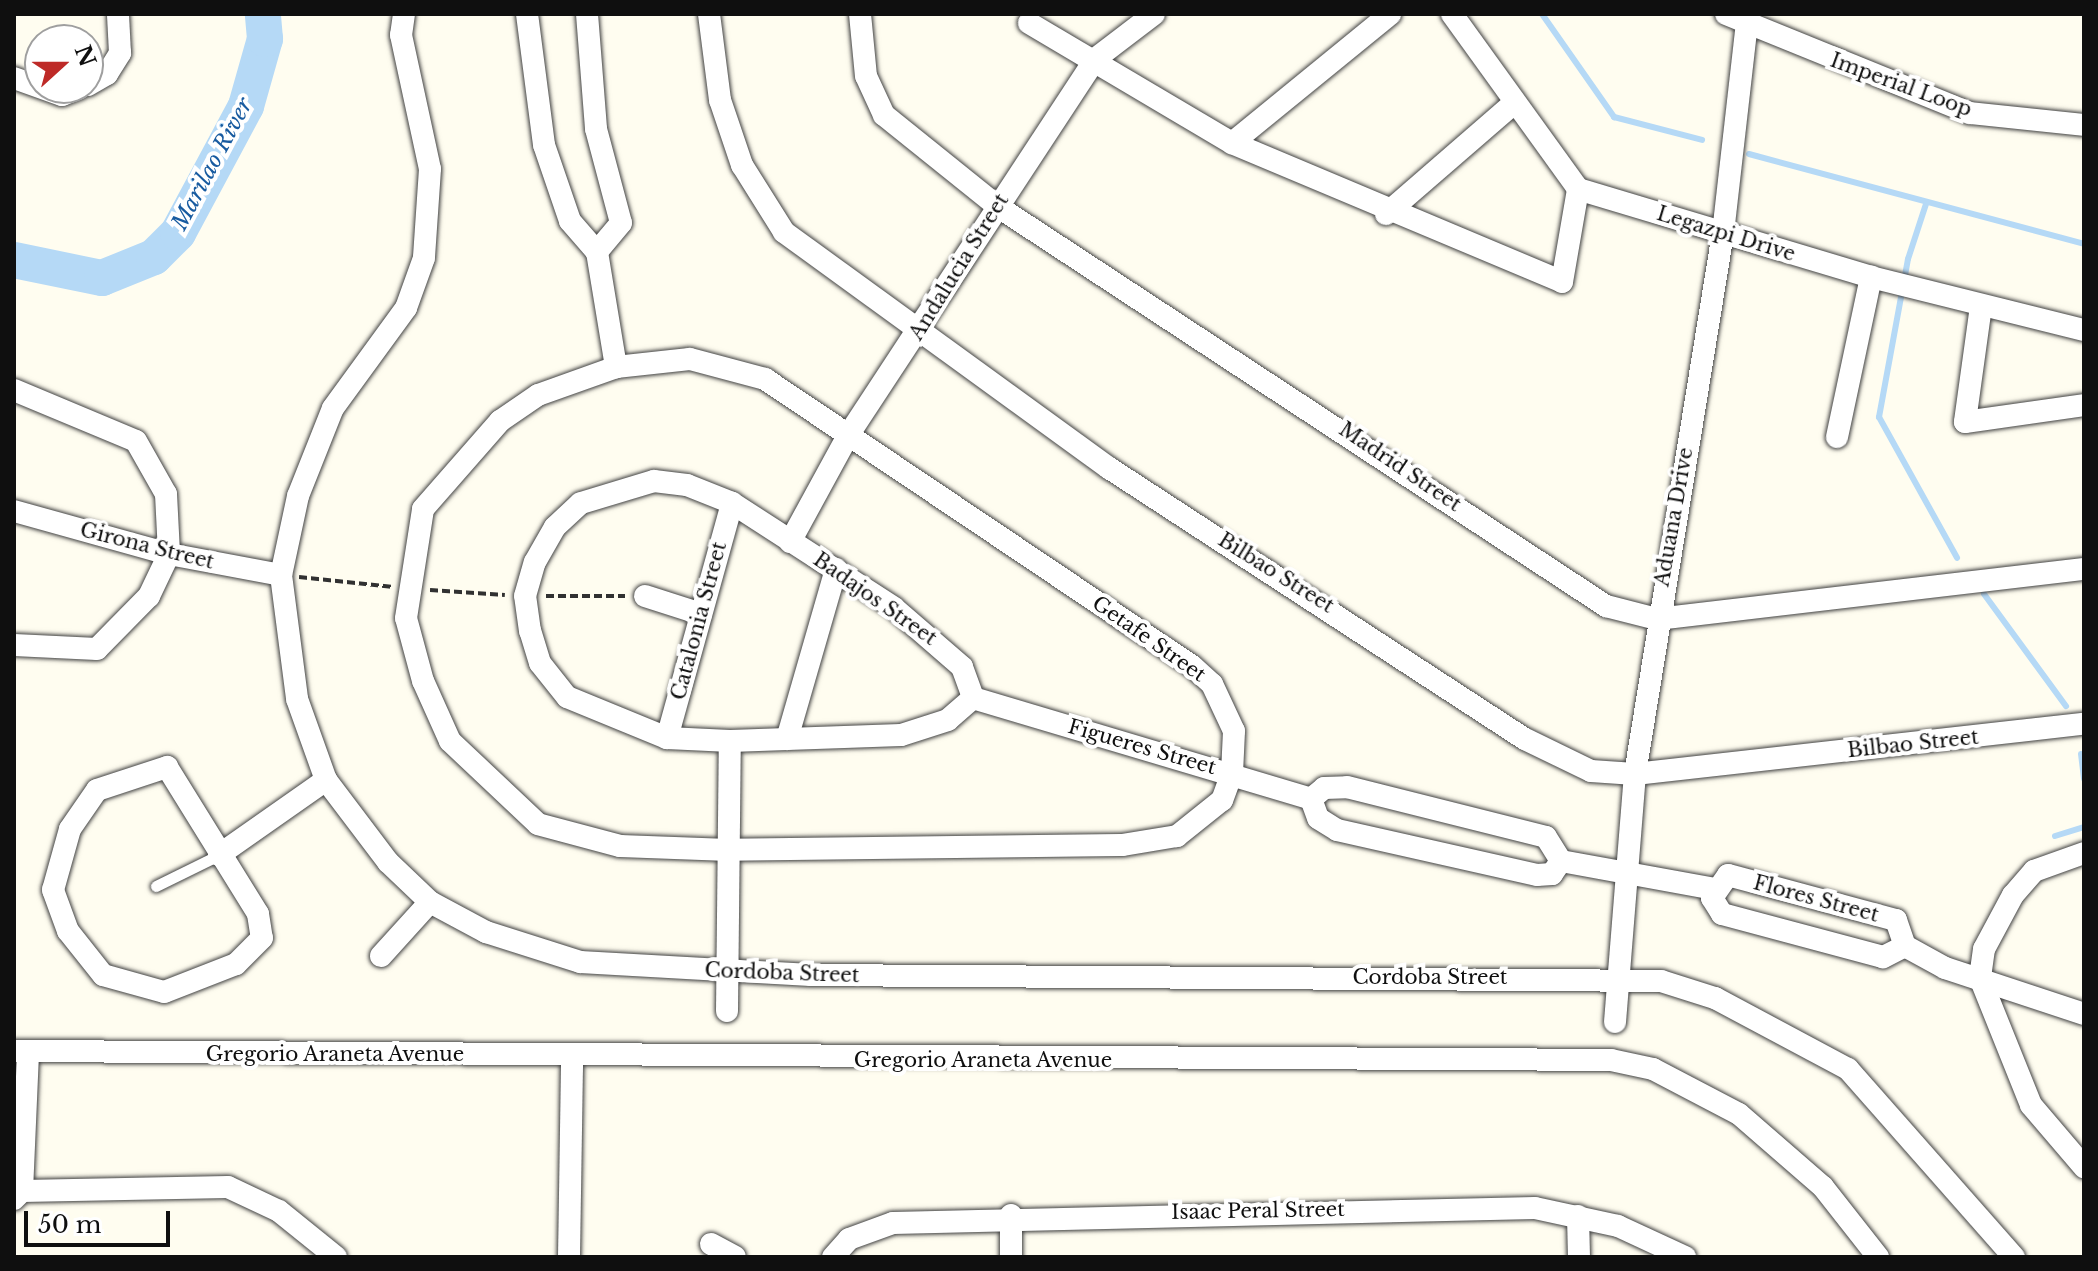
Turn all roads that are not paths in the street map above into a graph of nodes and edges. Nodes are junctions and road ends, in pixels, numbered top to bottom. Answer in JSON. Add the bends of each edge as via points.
{"nodes":[{"id":1,"x":118,"y":14,"type":"edge"},
{"id":2,"x":404,"y":14,"type":"edge"},
{"id":3,"x":527,"y":14,"type":"edge"},
{"id":4,"x":587,"y":14,"type":"edge"},
{"id":5,"x":709,"y":14,"type":"edge"},
{"id":6,"x":860,"y":14,"type":"edge"},
{"id":7,"x":1154,"y":14,"type":"edge"},
{"id":8,"x":1390,"y":14,"type":"edge"},
{"id":9,"x":1452,"y":14,"type":"edge"},
{"id":10,"x":1726,"y":14,"type":"edge"},
{"id":11,"x":1747,"y":21,"type":"edge"},
{"id":12,"x":1029,"y":23,"type":"dead end"},
{"id":13,"x":1095,"y":59,"type":"junction"},
{"id":14,"x":104,"y":76,"type":"edge"},
{"id":15,"x":1514,"y":103,"type":"junction"},
{"id":16,"x":2084,"y":125,"type":"edge"},
{"id":17,"x":1232,"y":143,"type":"junction"},
{"id":18,"x":1578,"y":189,"type":"junction"},
{"id":19,"x":997,"y":206,"type":"junction"},
{"id":20,"x":1386,"y":214,"type":"junction"},
{"id":21,"x":1723,"y":233,"type":"junction"},
{"id":22,"x":597,"y":252,"type":"junction"},
{"id":23,"x":1871,"y":277,"type":"junction"},
{"id":24,"x":1981,"y":306,"type":"junction"},
{"id":25,"x":2084,"y":330,"type":"edge"},
{"id":26,"x":919,"y":332,"type":"junction"},
{"id":27,"x":616,"y":367,"type":"junction"},
{"id":28,"x":14,"y":390,"type":"edge"},
{"id":29,"x":2084,"y":405,"type":"edge"},
{"id":30,"x":849,"y":434,"type":"junction"},
{"id":31,"x":1837,"y":437,"type":"dead end"},
{"id":32,"x":732,"y":503,"type":"junction"},
{"id":33,"x":14,"y":511,"type":"edge"},
{"id":34,"x":790,"y":542,"type":"junction"},
{"id":35,"x":169,"y":554,"type":"junction"},
{"id":36,"x":836,"y":569,"type":"junction"},
{"id":37,"x":2084,"y":569,"type":"edge"},
{"id":38,"x":281,"y":575,"type":"junction"},
{"id":39,"x":645,"y":596,"type":"road end"},
{"id":40,"x":701,"y":614,"type":"junction"},
{"id":41,"x":1657,"y":619,"type":"junction"},
{"id":42,"x":14,"y":645,"type":"edge"},
{"id":43,"x":973,"y":698,"type":"junction"},
{"id":44,"x":2084,"y":724,"type":"edge"},
{"id":45,"x":667,"y":738,"type":"junction"},
{"id":46,"x":787,"y":739,"type":"junction"},
{"id":47,"x":730,"y":741,"type":"junction"},
{"id":48,"x":1232,"y":773,"type":"junction"},
{"id":49,"x":1635,"y":774,"type":"junction"},
{"id":50,"x":326,"y":780,"type":"junction"},
{"id":51,"x":1311,"y":799,"type":"junction"},
{"id":52,"x":729,"y":850,"type":"junction"},
{"id":53,"x":2084,"y":853,"type":"edge"},
{"id":54,"x":219,"y":855,"type":"junction"},
{"id":55,"x":1561,"y":861,"type":"junction"},
{"id":56,"x":1626,"y":877,"type":"junction"},
{"id":57,"x":156,"y":886,"type":"dead end"},
{"id":58,"x":1715,"y":889,"type":"junction"},
{"id":59,"x":430,"y":902,"type":"junction"},
{"id":60,"x":1905,"y":946,"type":"junction"},
{"id":61,"x":381,"y":956,"type":"dead end"},
{"id":62,"x":727,"y":972,"type":"junction"},
{"id":63,"x":1619,"y":977,"type":"junction"},
{"id":64,"x":1980,"y":978,"type":"junction"},
{"id":65,"x":727,"y":1011,"type":"dead end"},
{"id":66,"x":2084,"y":1014,"type":"edge"},
{"id":67,"x":1615,"y":1022,"type":"dead end"},
{"id":68,"x":21,"y":1052,"type":"edge"},
{"id":69,"x":572,"y":1056,"type":"junction"},
{"id":70,"x":2084,"y":1167,"type":"edge"},
{"id":71,"x":18,"y":1195,"type":"edge"},
{"id":72,"x":1011,"y":1215,"type":"junction"},
{"id":73,"x":1578,"y":1216,"type":"junction"},
{"id":74,"x":711,"y":1244,"type":"dead end"},
{"id":75,"x":336,"y":1257,"type":"edge"},
{"id":76,"x":569,"y":1257,"type":"edge"},
{"id":77,"x":735,"y":1257,"type":"edge"},
{"id":78,"x":833,"y":1257,"type":"edge"},
{"id":79,"x":1011,"y":1257,"type":"edge"},
{"id":80,"x":1579,"y":1257,"type":"edge"},
{"id":81,"x":1685,"y":1257,"type":"edge"},
{"id":82,"x":1878,"y":1257,"type":"edge"},
{"id":83,"x":2014,"y":1257,"type":"edge"}],
"edges":[{"from":1,"to":14,"type":"street","via":[[120,53]]},
{"from":2,"to":38,"type":"street","name":"Cordoba Street","via":[[401,35],[430,169],[424,258],[406,308],[333,408],[298,496]]},
{"from":3,"to":22,"type":"street","via":[[544,145],[570,221]]},
{"from":4,"to":22,"type":"street","via":[[591,98],[621,223]]},
{"from":5,"to":26,"type":"street","name":"Bilbao Street","via":[[720,100],[742,165],[784,232]]},
{"from":6,"to":19,"type":"street","name":"Madrid Street","via":[[866,76],[884,115]]},
{"from":7,"to":13,"type":"street","name":"Andalucia Street"},
{"from":8,"to":17,"type":"street"},
{"from":9,"to":15,"type":"street"},
{"from":10,"to":11,"type":"street","name":"Imperial Loop"},
{"from":11,"to":16,"type":"street","name":"Imperial Loop","via":[[1970,113]]},
{"from":11,"to":21,"type":"street","name":"Aduana Drive"},
{"from":12,"to":13,"type":"street"},
{"from":13,"to":17,"type":"street"},
{"from":13,"to":19,"type":"street","name":"Andalucia Street"},
{"from":15,"to":18,"type":"street"},
{"from":15,"to":20,"type":"street"},
{"from":17,"to":20,"type":"street"},
{"from":18,"to":20,"type":"street","via":[[1562,282]]},
{"from":18,"to":21,"type":"street","name":"Legazpi Drive"},
{"from":19,"to":26,"type":"street","name":"Andalucia Street"},
{"from":19,"to":41,"type":"street","name":"Madrid Street","via":[[1606,606]]},
{"from":21,"to":23,"type":"street","name":"Legazpi Drive"},
{"from":21,"to":41,"type":"street","name":"Aduana Drive"},
{"from":22,"to":27,"type":"street"},
{"from":23,"to":24,"type":"street","name":"Legazpi Drive"},
{"from":23,"to":31,"type":"street"},
{"from":24,"to":25,"type":"street","name":"Legazpi Drive"},
{"from":24,"to":29,"type":"street","via":[[1965,422]]},
{"from":26,"to":30,"type":"street","name":"Andalucia Street"},
{"from":26,"to":49,"type":"street","name":"Bilbao Street","via":[[1109,468],[1525,739],[1591,771]]},
{"from":27,"to":30,"type":"street","name":"Getafe Street","via":[[690,359],[733,366]]},
{"from":27,"to":52,"type":"street","name":"Getafe Street","via":[[538,395],[460,461],[423,509],[406,589],[423,681],[450,741],[538,824],[620,846]]},
{"from":28,"to":35,"type":"street","via":[[136,441],[166,494]]},
{"from":30,"to":34,"type":"street","name":"Andalucia Street"},
{"from":30,"to":48,"type":"street","name":"Getafe Street","via":[[1212,684],[1234,731]]},
{"from":32,"to":34,"type":"street","name":"Badajos Street"},
{"from":32,"to":40,"type":"street","name":"Catalonia Street"},
{"from":32,"to":45,"type":"street","name":"Badajos Street","via":[[687,485],[654,481],[581,503],[555,527],[525,596],[540,663],[567,697]]},
{"from":33,"to":35,"type":"street","name":"Girona Street"},
{"from":34,"to":36,"type":"street","name":"Badajos Street"},
{"from":35,"to":38,"type":"street","name":"Girona Street"},
{"from":35,"to":42,"type":"street","via":[[149,596],[97,649]]},
{"from":36,"to":43,"type":"street","name":"Badajos Street","via":[[949,651]]},
{"from":36,"to":46,"type":"street"},
{"from":37,"to":41,"type":"street","name":"Madrid Street"},
{"from":38,"to":50,"type":"street","name":"Cordoba Street","via":[[297,699]]},
{"from":39,"to":40,"type":"street"},
{"from":40,"to":45,"type":"street","name":"Catalonia Street"},
{"from":41,"to":49,"type":"street","name":"Aduana Drive"},
{"from":43,"to":46,"type":"street","via":[[925,731]]},
{"from":43,"to":48,"type":"street","name":"Figueres Street"},
{"from":44,"to":49,"type":"street","name":"Bilbao Street"},
{"from":45,"to":47,"type":"street"},
{"from":46,"to":47,"type":"street"},
{"from":47,"to":52,"type":"street"},
{"from":48,"to":51,"type":"street","name":"Figueres Street"},
{"from":48,"to":52,"type":"street","name":"Getafe Street","via":[[1222,800],[1200,823],[1155,842]]},
{"from":49,"to":56,"type":"street","name":"Aduana Drive"},
{"from":50,"to":54,"type":"street"},
{"from":50,"to":59,"type":"street","name":"Cordoba Street","via":[[388,862]]},
{"from":51,"to":55,"type":"street","via":[[1324,788],[1347,787],[1546,837]]},
{"from":51,"to":55,"type":"street","via":[[1318,818],[1337,830],[1537,875],[1552,874]]},
{"from":52,"to":62,"type":"street"},
{"from":53,"to":64,"type":"street","via":[[2034,871],[2013,895],[1984,949]]},
{"from":54,"to":54,"type":"street","via":[[197,806],[167,767],[97,790],[70,829],[53,890],[68,931],[103,975],[164,992],[236,964],[262,938],[258,914]]},
{"from":54,"to":57,"type":"lane"},
{"from":55,"to":56,"type":"street"},
{"from":56,"to":58,"type":"street","name":"Flores Street"},
{"from":56,"to":63,"type":"street","name":"Aduana Drive"},
{"from":58,"to":60,"type":"street","name":"Flores Street","via":[[1728,875],[1896,920]]},
{"from":58,"to":60,"type":"street","name":"Flores Street","via":[[1712,904],[1722,914],[1883,957]]},
{"from":59,"to":61,"type":"street"},
{"from":59,"to":62,"type":"street","name":"Cordoba Street","via":[[486,932],[580,962]]},
{"from":60,"to":64,"type":"street"},
{"from":62,"to":63,"type":"street","name":"Cordoba Street"},
{"from":62,"to":65,"type":"street"},
{"from":63,"to":67,"type":"street","name":"Aduana Drive"},
{"from":63,"to":83,"type":"street","name":"Cordoba Street","via":[[1715,998],[1848,1069]]},
{"from":64,"to":66,"type":"street"},
{"from":64,"to":70,"type":"street","via":[[2031,1105]]},
{"from":68,"to":69,"type":"street","name":"Gregorio Araneta Avenue"},
{"from":68,"to":71,"type":"street"},
{"from":69,"to":76,"type":"street"},
{"from":69,"to":82,"type":"street","name":"Gregorio Araneta Avenue","via":[[1611,1060],[1653,1069],[1739,1114],[1823,1187]]},
{"from":71,"to":75,"type":"street","via":[[228,1187],[279,1211]]},
{"from":72,"to":73,"type":"street","name":"Isaac Peral Street","via":[[1535,1208]]},
{"from":72,"to":78,"type":"street","name":"Isaac Peral Street","via":[[893,1223],[849,1239]]},
{"from":72,"to":79,"type":"street"},
{"from":73,"to":80,"type":"street"},
{"from":73,"to":81,"type":"street","name":"Isaac Peral Street"},
{"from":74,"to":77,"type":"street"}]}
